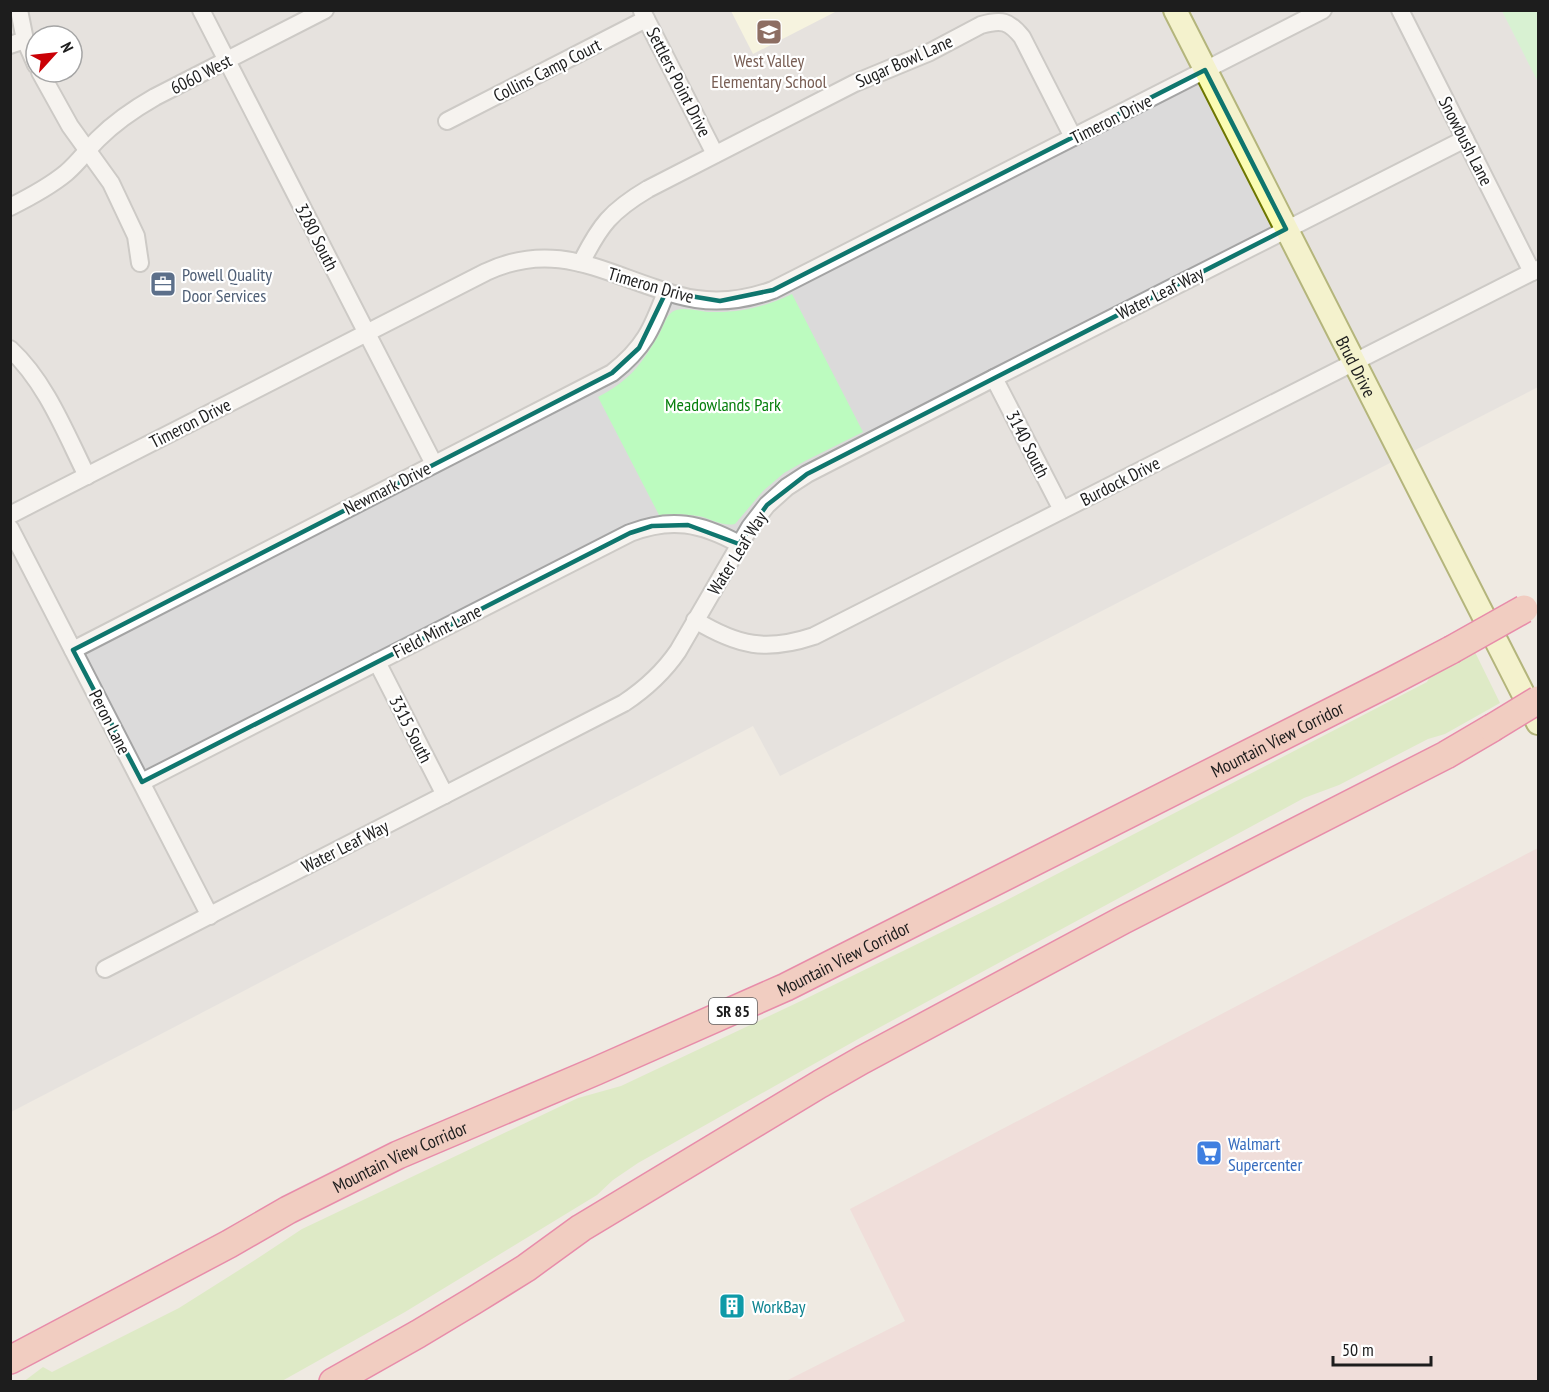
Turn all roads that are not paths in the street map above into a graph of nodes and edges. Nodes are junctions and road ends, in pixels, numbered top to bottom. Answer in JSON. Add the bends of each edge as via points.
{"nodes":[{"id":1,"x":19,"y":10,"type":"edge"},
{"id":2,"x":201,"y":10,"type":"edge"},
{"id":3,"x":325,"y":10,"type":"edge"},
{"id":4,"x":1175,"y":10,"type":"edge"},
{"id":5,"x":1323,"y":10,"type":"edge"},
{"id":6,"x":1400,"y":10,"type":"edge"},
{"id":7,"x":644,"y":15,"type":"edge"},
{"id":8,"x":18,"y":42,"type":"edge"},
{"id":9,"x":227,"y":61,"type":"junction"},
{"id":10,"x":1205,"y":70,"type":"junction"},
{"id":11,"x":46,"y":84,"type":"edge"},
{"id":12,"x":447,"y":121,"type":"dead end"},
{"id":13,"x":1073,"y":137,"type":"junction"},
{"id":14,"x":1465,"y":139,"type":"junction"},
{"id":15,"x":87,"y":151,"type":"junction"},
{"id":16,"x":715,"y":154,"type":"junction"},
{"id":17,"x":10,"y":207,"type":"edge"},
{"id":18,"x":1286,"y":229,"type":"junction"},
{"id":19,"x":140,"y":263,"type":"dead end"},
{"id":20,"x":580,"y":263,"type":"junction"},
{"id":21,"x":1535,"y":271,"type":"edge"},
{"id":22,"x":666,"y":292,"type":"junction"},
{"id":23,"x":366,"y":333,"type":"junction"},
{"id":24,"x":10,"y":349,"type":"edge"},
{"id":25,"x":1354,"y":362,"type":"junction"},
{"id":26,"x":994,"y":378,"type":"junction"},
{"id":27,"x":434,"y":464,"type":"junction"},
{"id":28,"x":87,"y":476,"type":"junction"},
{"id":29,"x":1062,"y":510,"type":"junction"},
{"id":30,"x":10,"y":516,"type":"edge"},
{"id":31,"x":10,"y":528,"type":"edge"},
{"id":32,"x":739,"y":544,"type":"junction"},
{"id":33,"x":1532,"y":604,"type":"edge"},
{"id":34,"x":695,"y":620,"type":"junction"},
{"id":35,"x":73,"y":650,"type":"junction"},
{"id":36,"x":377,"y":662,"type":"junction"},
{"id":37,"x":1539,"y":700,"type":"edge"},
{"id":38,"x":1539,"y":723,"type":"edge"},
{"id":39,"x":142,"y":782,"type":"junction"},
{"id":40,"x":445,"y":795,"type":"junction"},
{"id":41,"x":210,"y":916,"type":"junction"},
{"id":42,"x":105,"y":969,"type":"dead end"},
{"id":43,"x":288,"y":1210,"type":"junction"},
{"id":44,"x":229,"y":1245,"type":"junction"},
{"id":45,"x":10,"y":1347,"type":"edge"},
{"id":46,"x":10,"y":1360,"type":"edge"},
{"id":47,"x":10,"y":1381,"type":"edge"},
{"id":48,"x":333,"y":1382,"type":"edge"}],
"edges":[{"from":1,"to":8,"type":"street"},
{"from":2,"to":9,"type":"street","name":"3280 South"},
{"from":3,"to":9,"type":"street","name":"6060 West"},
{"from":4,"to":10,"type":"main road","name":"Brud Drive"},
{"from":5,"to":10,"type":"street","name":"Timeron Drive"},
{"from":6,"to":14,"type":"street","name":"Snowbush Lane"},
{"from":7,"to":12,"type":"street","name":"Collins Camp Court"},
{"from":7,"to":16,"type":"street","name":"Settlers Point Drive"},
{"from":9,"to":15,"type":"street","name":"6060 West","via":[[134,110]]},
{"from":9,"to":23,"type":"street","name":"3280 South"},
{"from":10,"to":13,"type":"street","name":"Timeron Drive"},
{"from":10,"to":18,"type":"main road","name":"Brud Drive"},
{"from":11,"to":15,"type":"street"},
{"from":13,"to":16,"type":"street","name":"Sugar Bowl Lane","via":[[1022,37],[1004,21],[994,21],[855,83]]},
{"from":13,"to":22,"type":"street","name":"Timeron Drive","via":[[773,290],[720,301]]},
{"from":14,"to":18,"type":"street","name":"Water Leaf Way"},
{"from":14,"to":21,"type":"street","name":"Snowbush Lane"},
{"from":15,"to":17,"type":"street","name":"6060 West","via":[[58,179]]},
{"from":15,"to":19,"type":"street","via":[[107,176],[132,225]]},
{"from":16,"to":20,"type":"street","name":"Sugar Bowl Lane","via":[[648,189],[614,212],[593,238]]},
{"from":18,"to":25,"type":"main road","name":"Brud Drive"},
{"from":18,"to":26,"type":"street","name":"Water Leaf Way"},
{"from":20,"to":22,"type":"street","name":"Timeron Drive"},
{"from":20,"to":23,"type":"street","name":"Timeron Drive","via":[[536,258],[504,264]]},
{"from":21,"to":25,"type":"street","name":"Burdock Drive"},
{"from":22,"to":27,"type":"street","name":"Newmark Drive","via":[[639,348],[612,373]]},
{"from":23,"to":27,"type":"street","name":"3280 South"},
{"from":23,"to":28,"type":"street","name":"Timeron Drive"},
{"from":24,"to":28,"type":"street","via":[[47,397]]},
{"from":25,"to":29,"type":"street","name":"Burdock Drive"},
{"from":25,"to":38,"type":"main road","name":"Brud Drive"},
{"from":26,"to":29,"type":"street","name":"3140 South"},
{"from":26,"to":32,"type":"street","name":"Water Leaf Way","via":[[787,487],[759,513]]},
{"from":27,"to":35,"type":"street","name":"Newmark Drive"},
{"from":28,"to":30,"type":"street","name":"Timeron Drive"},
{"from":29,"to":34,"type":"street","name":"Burdock Drive","via":[[836,626],[795,642],[756,645],[722,635]]},
{"from":31,"to":35,"type":"street","name":"Peron Lane"},
{"from":32,"to":34,"type":"street","name":"Water Leaf Way"},
{"from":32,"to":36,"type":"street","name":"Field Mint Lane","via":[[694,526],[664,524],[641,529]]},
{"from":33,"to":43,"type":"highway","name":"Mountain View Corridor","number":"SR 85","bridge":true,"via":[[1390,682],[786,987],[398,1155]]},
{"from":34,"to":40,"type":"street","name":"Water Leaf Way","via":[[668,666],[633,697]]},
{"from":35,"to":39,"type":"street","name":"Peron Lane"},
{"from":36,"to":39,"type":"street","name":"Field Mint Lane"},
{"from":36,"to":40,"type":"street","name":"3315 South"},
{"from":37,"to":48,"type":"highway","bridge":true,"via":[[1446,755],[1074,946],[820,1084],[581,1228],[473,1301]]},
{"from":39,"to":41,"type":"street","name":"Peron Lane"},
{"from":40,"to":41,"type":"street","name":"Water Leaf Way"},
{"from":41,"to":42,"type":"street","name":"Water Leaf Way"},
{"from":43,"to":44,"type":"highway","name":"Mountain View Corridor","number":"SR 85"},
{"from":43,"to":45,"type":"highway","via":[[215,1239]]},
{"from":44,"to":46,"type":"highway","name":"Mountain View Corridor","number":"SR 85"},
{"from":44,"to":47,"type":"highway","via":[[195,1277],[27,1366]]}]}
